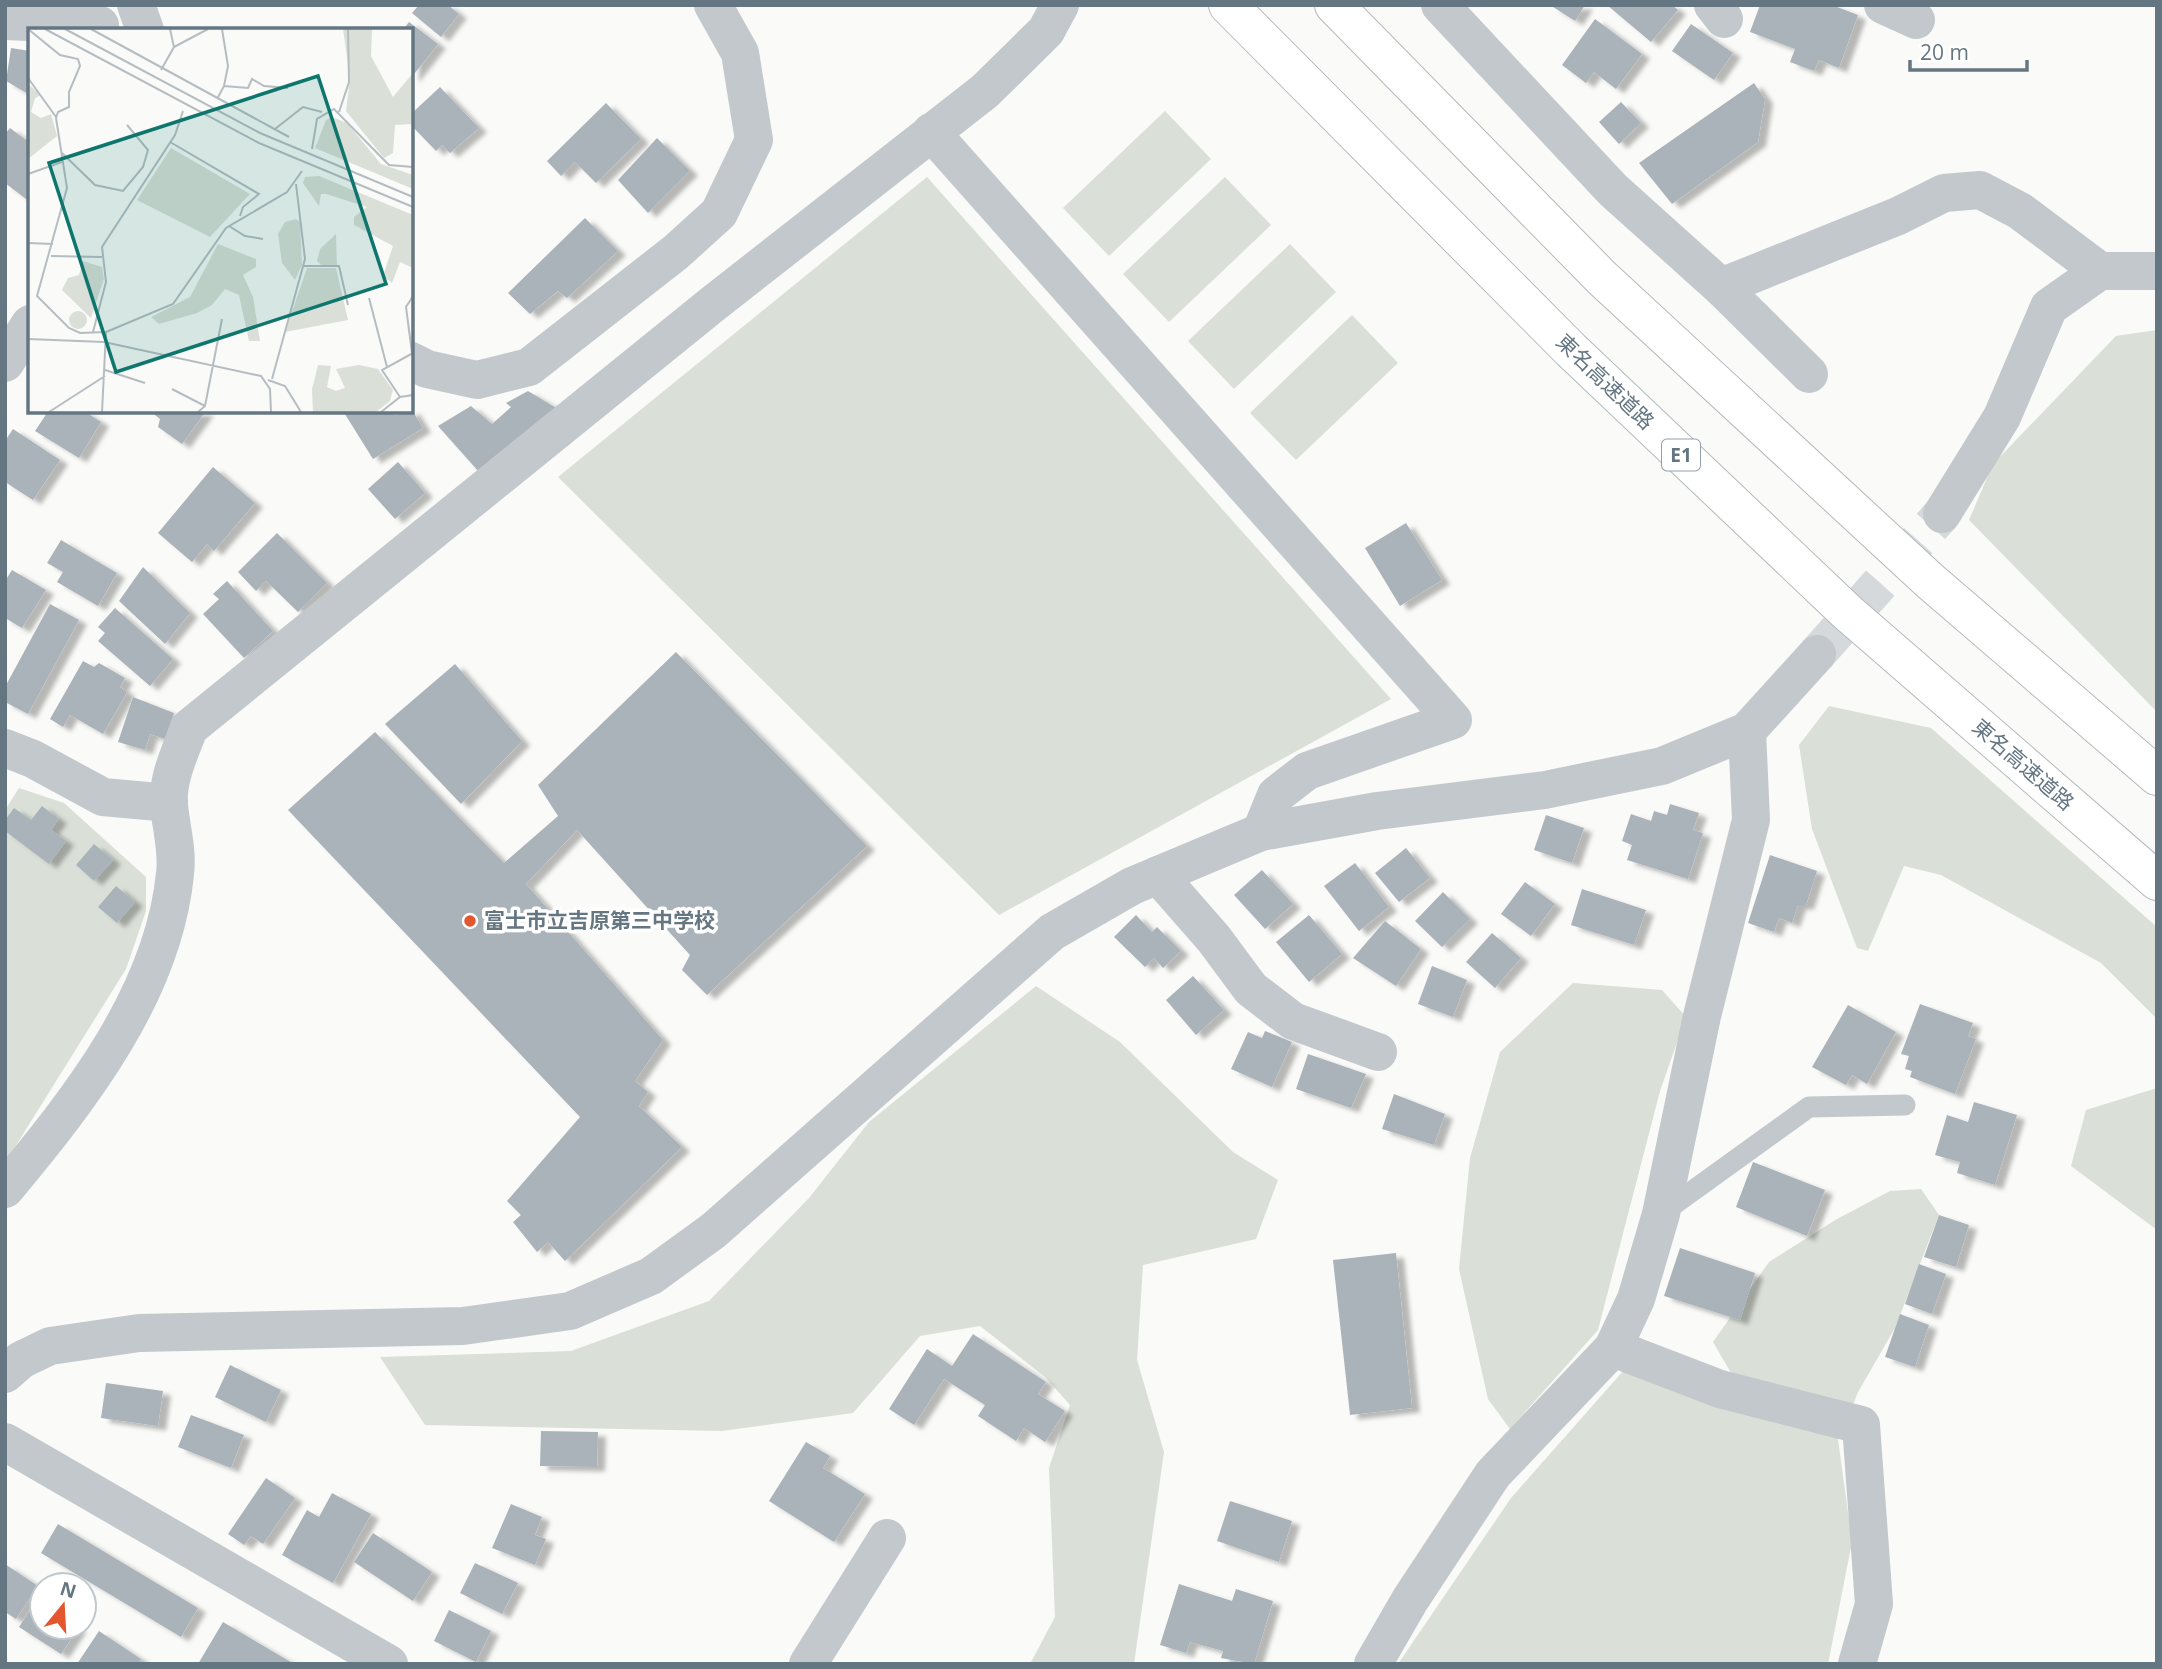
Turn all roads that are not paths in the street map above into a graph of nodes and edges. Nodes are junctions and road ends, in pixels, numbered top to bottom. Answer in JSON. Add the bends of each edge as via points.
{"nodes":[{"id":1,"x":136,"y":5,"type":"edge"},
{"id":2,"x":713,"y":5,"type":"edge"},
{"id":3,"x":1060,"y":5,"type":"edge"},
{"id":4,"x":1228,"y":5,"type":"edge"},
{"id":5,"x":1334,"y":5,"type":"edge"},
{"id":6,"x":1440,"y":5,"type":"edge"},
{"id":7,"x":101,"y":20,"type":"edge"},
{"id":8,"x":5,"y":21,"type":"edge"},
{"id":9,"x":144,"y":28,"type":"edge"},
{"id":10,"x":931,"y":132,"type":"junction"},
{"id":11,"x":2100,"y":271,"type":"junction"},
{"id":12,"x":2157,"y":271,"type":"edge"},
{"id":13,"x":1721,"y":287,"type":"junction"},
{"id":14,"x":28,"y":327,"type":"edge"},
{"id":15,"x":413,"y":362,"type":"edge"},
{"id":16,"x":5,"y":363,"type":"edge"},
{"id":17,"x":1809,"y":374,"type":"dead end"},
{"id":18,"x":1942,"y":514,"type":"tunnel mouth"},
{"id":19,"x":1817,"y":654,"type":"tunnel mouth"},
{"id":20,"x":1747,"y":731,"type":"junction"},
{"id":21,"x":5,"y":748,"type":"edge"},
{"id":22,"x":2157,"y":776,"type":"edge"},
{"id":23,"x":169,"y":803,"type":"junction"},
{"id":24,"x":1261,"y":832,"type":"junction"},
{"id":25,"x":1158,"y":875,"type":"junction"},
{"id":26,"x":2157,"y":881,"type":"edge"},
{"id":27,"x":1378,"y":1052,"type":"dead end"},
{"id":28,"x":1905,"y":1105,"type":"dead end"},
{"id":29,"x":5,"y":1189,"type":"edge"},
{"id":30,"x":1661,"y":1214,"type":"junction"},
{"id":31,"x":1613,"y":1348,"type":"junction"},
{"id":32,"x":11,"y":1363,"type":"edge"},
{"id":33,"x":5,"y":1442,"type":"edge"},
{"id":34,"x":887,"y":1538,"type":"dead end"},
{"id":35,"x":389,"y":1664,"type":"edge"},
{"id":36,"x":808,"y":1664,"type":"edge"},
{"id":37,"x":1373,"y":1664,"type":"edge"},
{"id":38,"x":1857,"y":1664,"type":"edge"}],
"edges":[{"from":1,"to":9,"type":"street"},
{"from":2,"to":15,"type":"street","via":[[740,53],[754,140],[719,213],[529,367],[477,380]]},
{"from":3,"to":10,"type":"street","via":[[1046,31],[985,91]]},
{"from":4,"to":26,"type":"highway","name":"東名高速道路","number":"E1","via":[[1570,349],[1846,612]]},
{"from":5,"to":22,"type":"highway","via":[[1612,288],[1930,581]]},
{"from":6,"to":13,"type":"street","via":[[1613,190]]},
{"from":7,"to":8,"type":"street"},
{"from":10,"to":23,"type":"street","via":[[189,728],[173,770]]},
{"from":10,"to":24,"type":"street","via":[[1453,720],[1307,771],[1276,794]]},
{"from":11,"to":12,"type":"street"},
{"from":11,"to":13,"type":"street","via":[[2020,211],[1980,190],[1944,193]]},
{"from":11,"to":18,"type":"street","via":[[2049,307],[2002,417]]},
{"from":13,"to":17,"type":"street"},
{"from":14,"to":16,"type":"street"},
{"from":19,"to":20,"type":"street"},
{"from":20,"to":24,"type":"street","via":[[1662,766],[1545,790],[1377,811]]},
{"from":20,"to":30,"type":"street","via":[[1751,820],[1702,1016]]},
{"from":21,"to":23,"type":"street","via":[[103,797]]},
{"from":23,"to":29,"type":"street","via":[[175,874],[163,932],[138,998],[106,1055]]},
{"from":24,"to":25,"type":"street"},
{"from":25,"to":27,"type":"street","via":[[1251,989],[1293,1021]]},
{"from":25,"to":32,"type":"street","via":[[1052,932],[713,1231],[651,1276],[570,1311],[463,1326],[139,1333],[50,1346]]},
{"from":28,"to":30,"type":"lane","via":[[1809,1107]]},
{"from":30,"to":31,"type":"street","via":[[1636,1298]]},
{"from":31,"to":37,"type":"street","via":[[1493,1474]]},
{"from":31,"to":38,"type":"street","via":[[1720,1389],[1861,1425],[1874,1604]]},
{"from":33,"to":35,"type":"street"},
{"from":34,"to":36,"type":"street"}]}
